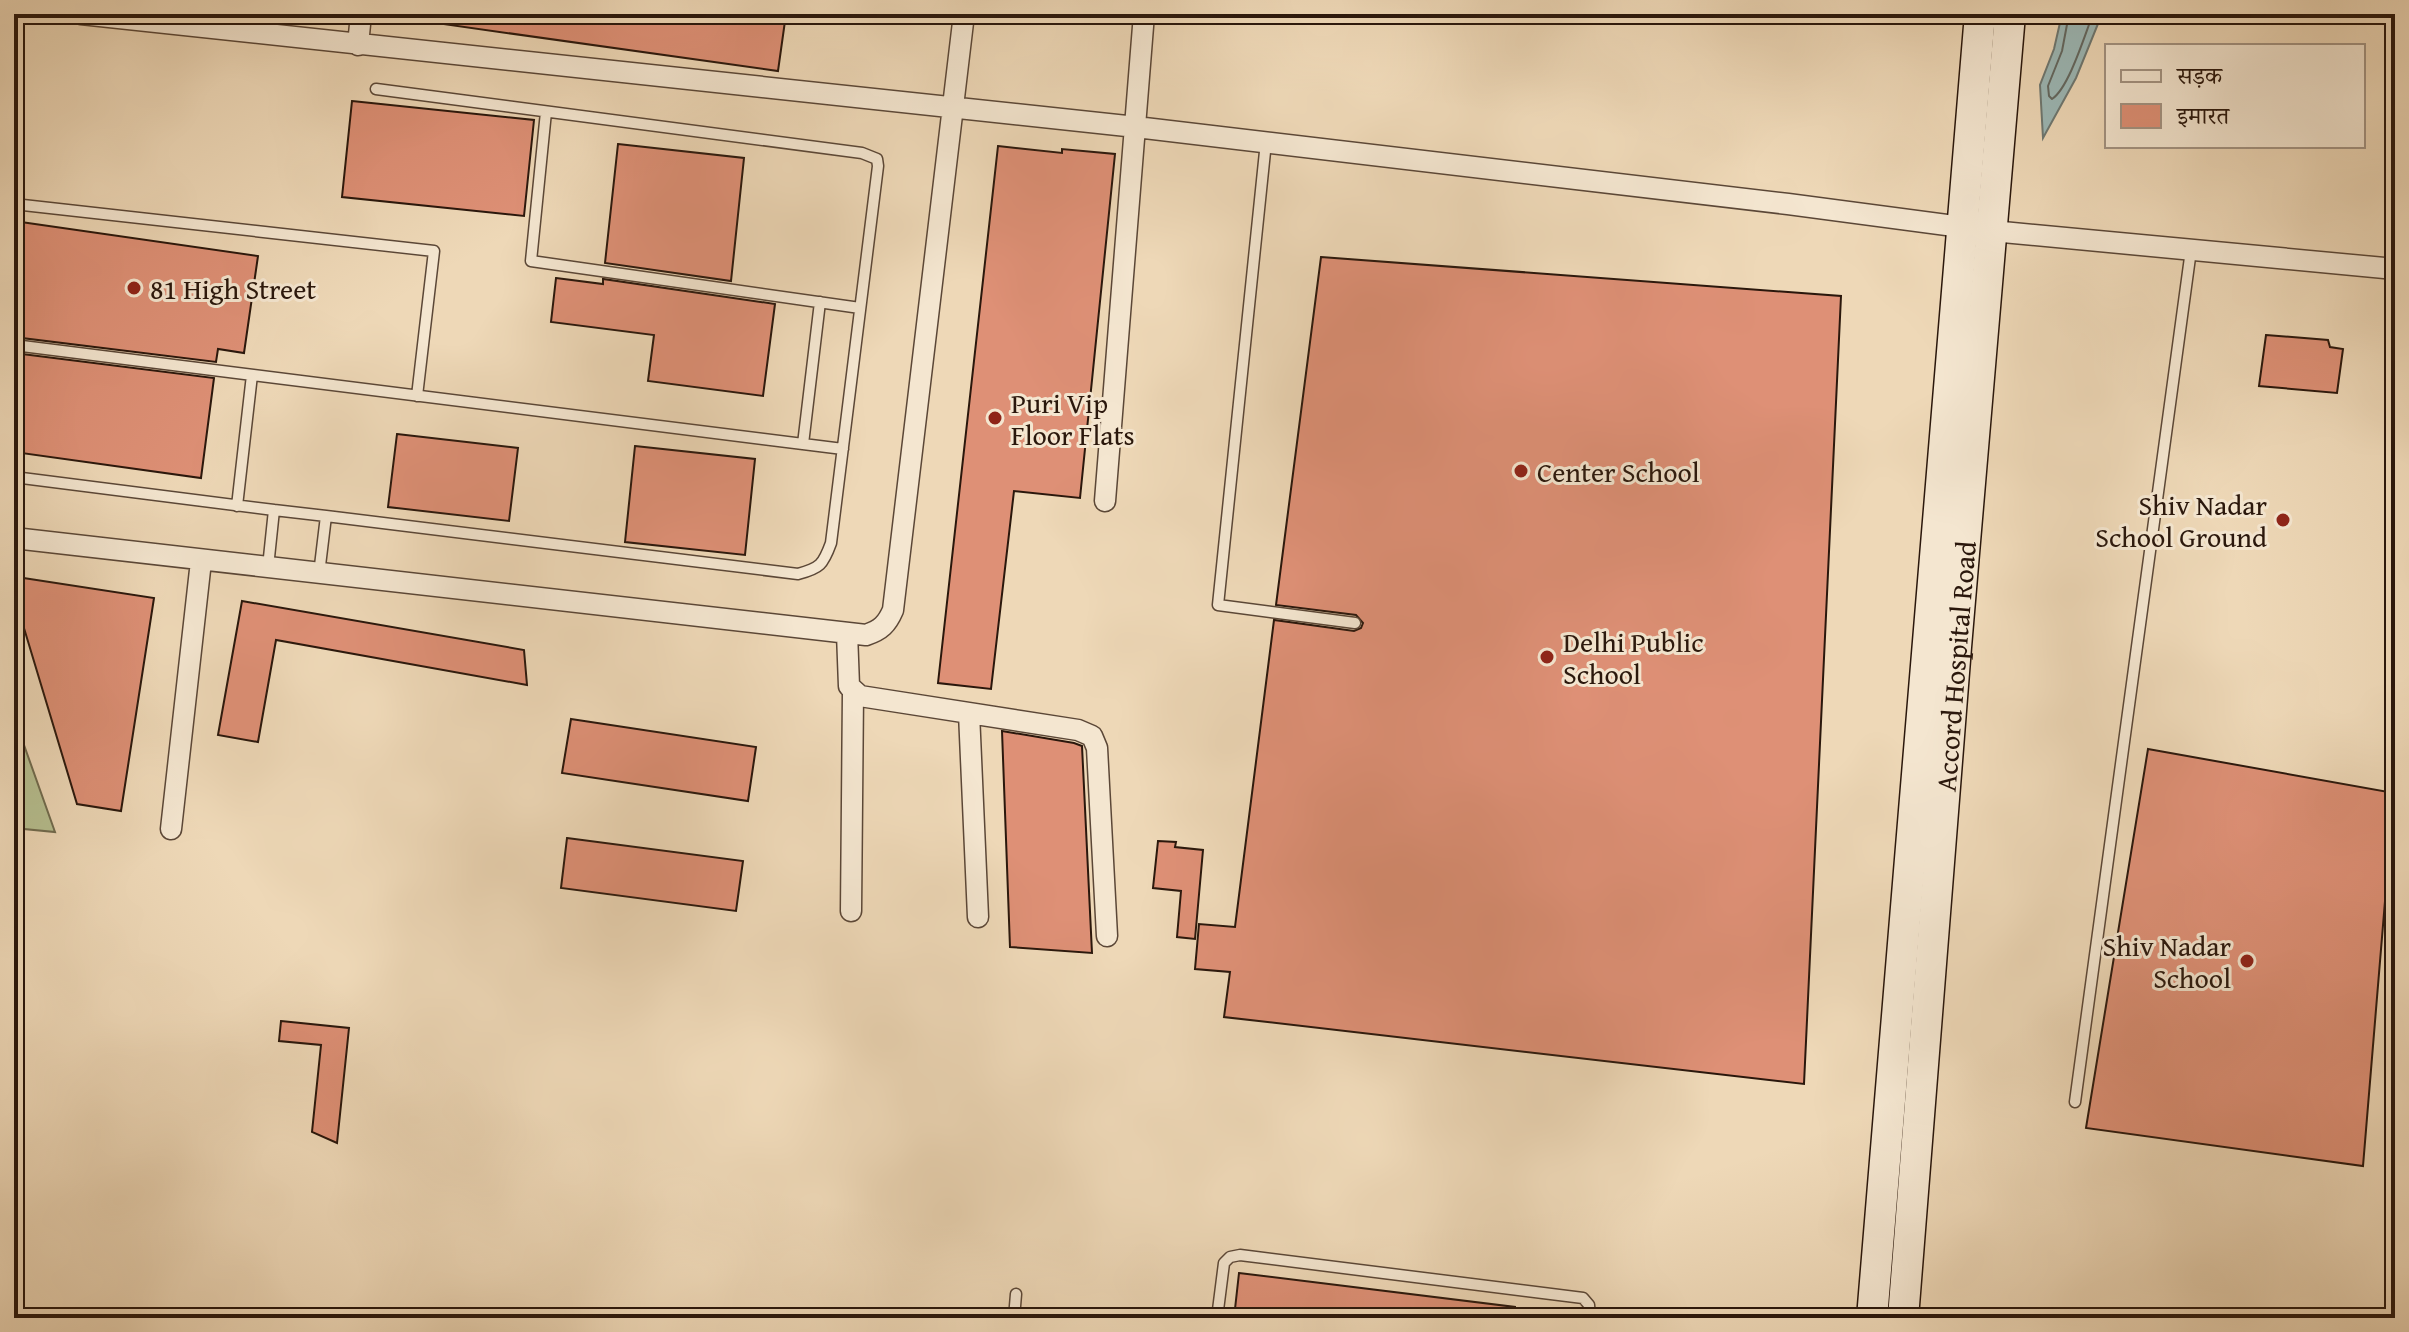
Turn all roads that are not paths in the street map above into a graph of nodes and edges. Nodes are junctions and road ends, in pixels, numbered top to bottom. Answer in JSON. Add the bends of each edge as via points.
{"nodes":[{"id":1,"x":81,"y":14,"type":"edge"},
{"id":2,"x":361,"y":14,"type":"edge"},
{"id":3,"x":964,"y":14,"type":"edge"},
{"id":4,"x":1144,"y":14,"type":"edge"},
{"id":5,"x":1980,"y":14,"type":"edge"},
{"id":6,"x":2010,"y":14,"type":"edge"},
{"id":7,"x":190,"y":20,"type":"edge"},
{"id":8,"x":358,"y":45,"type":"junction"},
{"id":9,"x":376,"y":89,"type":"dead end"},
{"id":10,"x":952,"y":107,"type":"junction"},
{"id":11,"x":546,"y":112,"type":"junction"},
{"id":12,"x":1136,"y":127,"type":"junction"},
{"id":13,"x":1266,"y":142,"type":"junction"},
{"id":14,"x":14,"y":204,"type":"edge"},
{"id":15,"x":1977,"y":230,"type":"junction"},
{"id":16,"x":2191,"y":250,"type":"junction"},
{"id":17,"x":2395,"y":269,"type":"edge"},
{"id":18,"x":820,"y":302,"type":"junction"},
{"id":19,"x":860,"y":308,"type":"junction"},
{"id":20,"x":14,"y":345,"type":"edge"},
{"id":21,"x":252,"y":375,"type":"junction"},
{"id":22,"x":417,"y":396,"type":"junction"},
{"id":23,"x":803,"y":444,"type":"junction"},
{"id":24,"x":843,"y":449,"type":"junction"},
{"id":25,"x":14,"y":477,"type":"edge"},
{"id":26,"x":1105,"y":501,"type":"dead end"},
{"id":27,"x":237,"y":506,"type":"junction"},
{"id":28,"x":274,"y":510,"type":"junction"},
{"id":29,"x":326,"y":516,"type":"junction"},
{"id":30,"x":14,"y":538,"type":"edge"},
{"id":31,"x":201,"y":561,"type":"junction"},
{"id":32,"x":268,"y":567,"type":"junction"},
{"id":33,"x":319,"y":574,"type":"junction"},
{"id":34,"x":1355,"y":623,"type":"dead end"},
{"id":35,"x":847,"y":633,"type":"junction"},
{"id":36,"x":853,"y":692,"type":"junction"},
{"id":37,"x":969,"y":713,"type":"junction"},
{"id":38,"x":171,"y":829,"type":"dead end"},
{"id":39,"x":851,"y":911,"type":"dead end"},
{"id":40,"x":978,"y":917,"type":"dead end"},
{"id":41,"x":1107,"y":936,"type":"dead end"},
{"id":42,"x":2075,"y":1102,"type":"dead end"},
{"id":43,"x":1016,"y":1294,"type":"dead end"},
{"id":44,"x":1014,"y":1318,"type":"edge"},
{"id":45,"x":1217,"y":1318,"type":"edge"},
{"id":46,"x":1590,"y":1318,"type":"edge"},
{"id":47,"x":1872,"y":1318,"type":"edge"},
{"id":48,"x":1903,"y":1318,"type":"edge"}],
"edges":[{"from":1,"to":7,"type":"street"},
{"from":2,"to":8,"type":"street"},
{"from":3,"to":10,"type":"street"},
{"from":4,"to":12,"type":"street"},
{"from":5,"to":15,"type":"street"},
{"from":6,"to":15,"type":"street","name":"Accord Hospital Road"},
{"from":7,"to":8,"type":"street"},
{"from":8,"to":10,"type":"street"},
{"from":9,"to":11,"type":"lane"},
{"from":10,"to":12,"type":"street"},
{"from":10,"to":35,"type":"street","via":[[893,610],[878,631]]},
{"from":11,"to":18,"type":"lane","via":[[531,261]]},
{"from":11,"to":19,"type":"lane","via":[[872,155],[878,166]]},
{"from":12,"to":13,"type":"street"},
{"from":12,"to":26,"type":"street"},
{"from":13,"to":15,"type":"street"},
{"from":13,"to":34,"type":"lane","via":[[1218,605]]},
{"from":14,"to":22,"type":"lane","via":[[434,251]]},
{"from":15,"to":16,"type":"street"},
{"from":15,"to":47,"type":"street"},
{"from":15,"to":48,"type":"street","name":"Accord Hospital Road"},
{"from":16,"to":17,"type":"street"},
{"from":16,"to":42,"type":"lane"},
{"from":18,"to":19,"type":"lane"},
{"from":18,"to":23,"type":"lane"},
{"from":19,"to":24,"type":"lane"},
{"from":20,"to":21,"type":"lane"},
{"from":21,"to":22,"type":"lane"},
{"from":21,"to":27,"type":"lane"},
{"from":22,"to":23,"type":"lane"},
{"from":23,"to":24,"type":"lane"},
{"from":24,"to":29,"type":"lane","via":[[826,557],[817,569],[798,574]]},
{"from":25,"to":27,"type":"lane"},
{"from":27,"to":28,"type":"lane"},
{"from":28,"to":29,"type":"lane"},
{"from":28,"to":32,"type":"lane"},
{"from":29,"to":33,"type":"lane"},
{"from":30,"to":31,"type":"street"},
{"from":31,"to":32,"type":"street"},
{"from":31,"to":38,"type":"street"},
{"from":32,"to":33,"type":"street"},
{"from":33,"to":35,"type":"street"},
{"from":35,"to":36,"type":"street"},
{"from":36,"to":37,"type":"street"},
{"from":36,"to":39,"type":"street"},
{"from":37,"to":40,"type":"street"},
{"from":37,"to":41,"type":"street","via":[[1092,736],[1097,748]]},
{"from":43,"to":44,"type":"lane"},
{"from":45,"to":46,"type":"lane","via":[[1224,1263],[1240,1255],[1583,1298]]}]}
